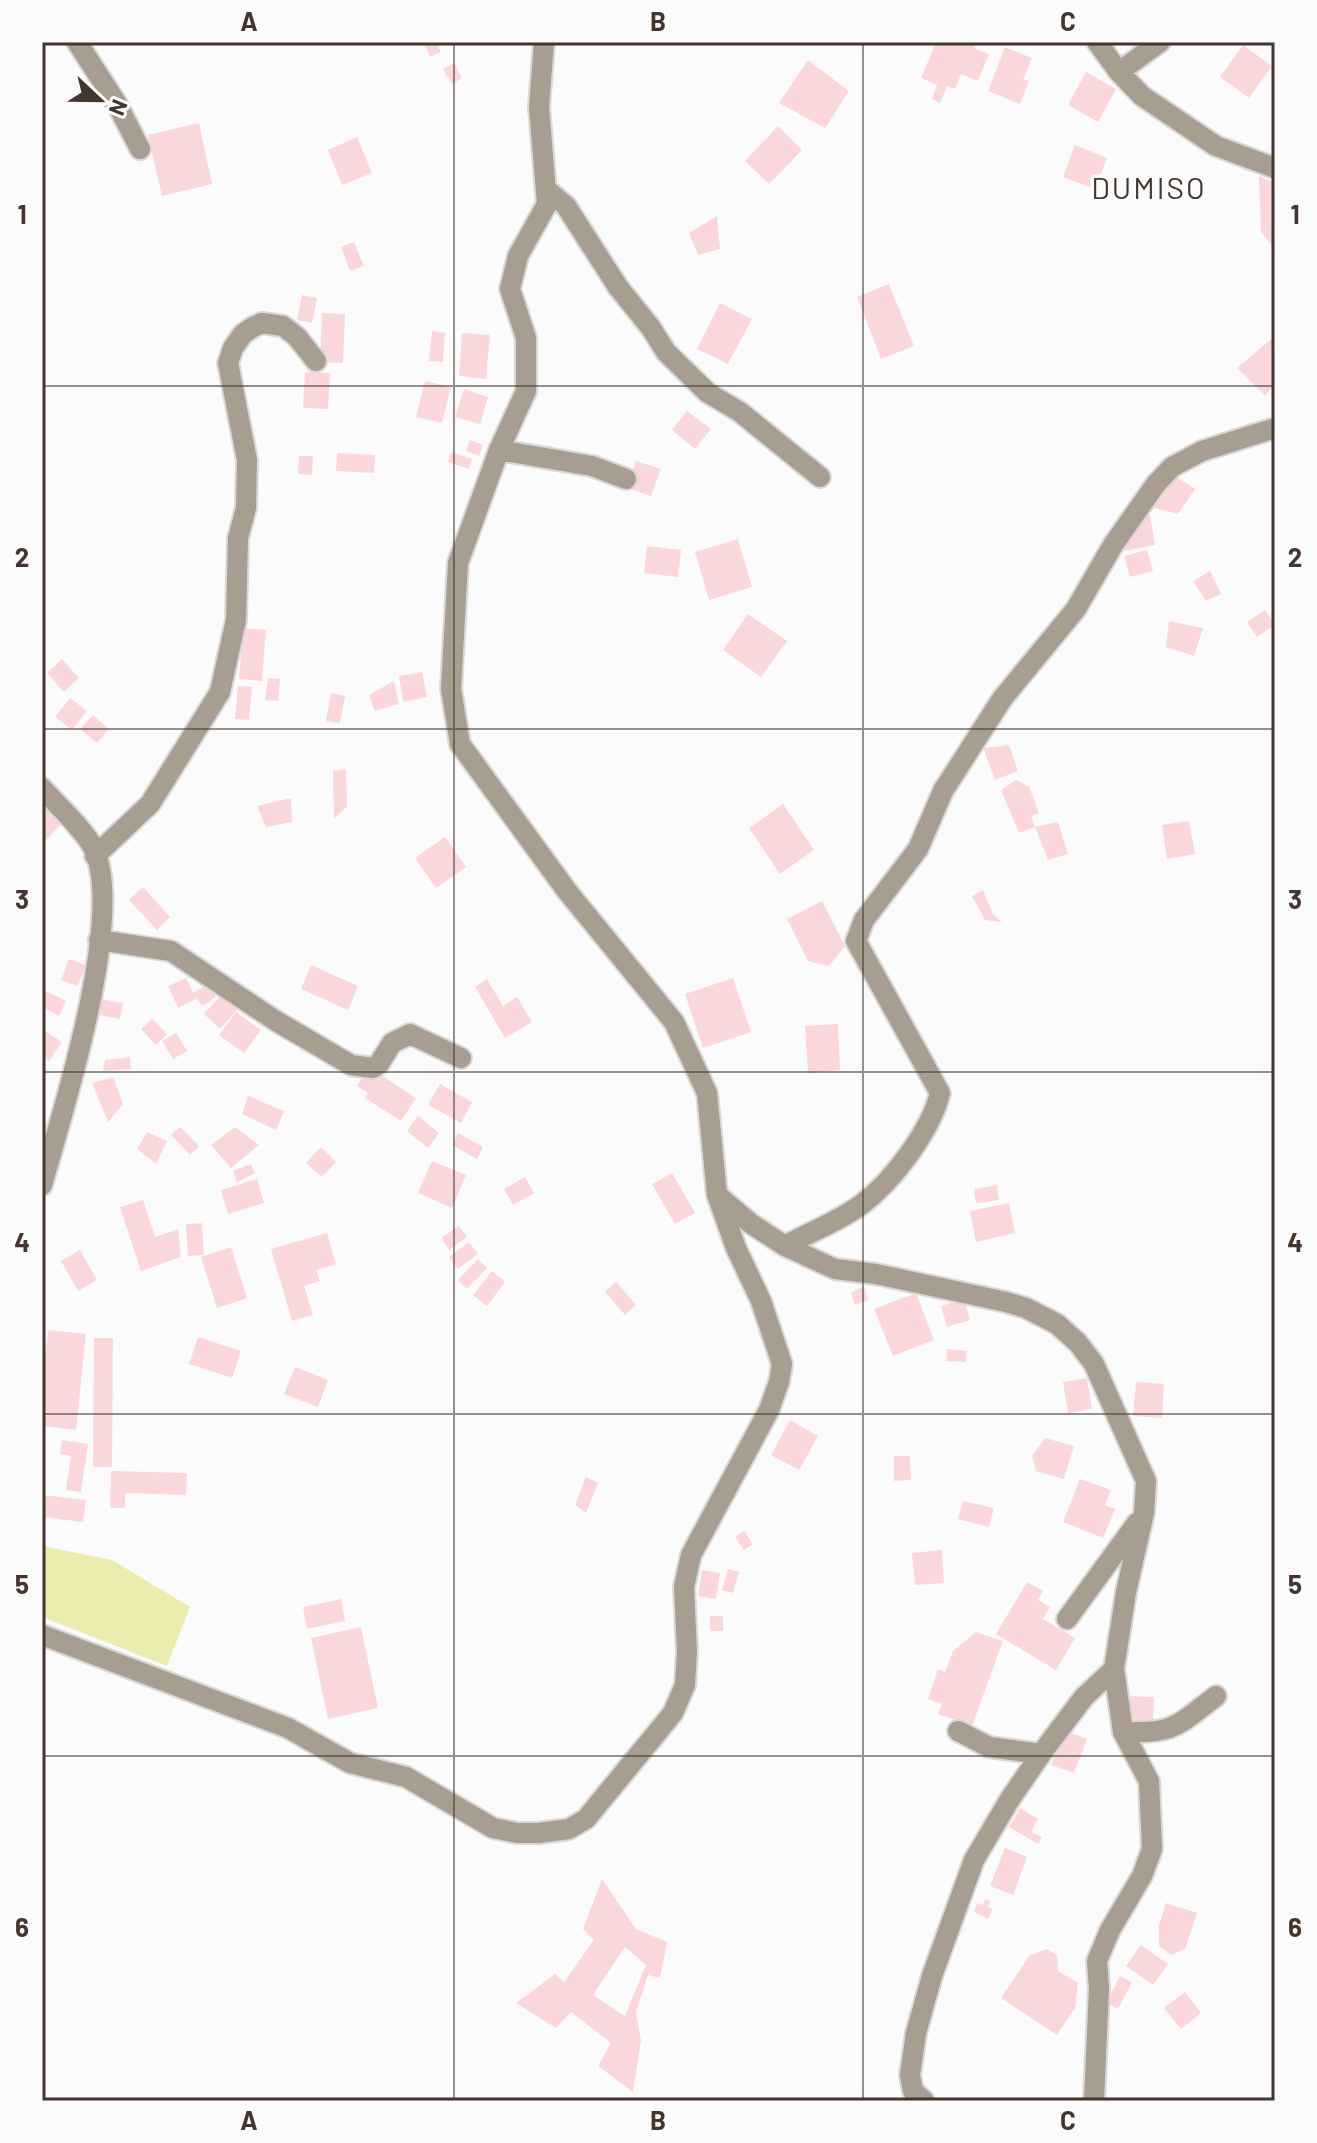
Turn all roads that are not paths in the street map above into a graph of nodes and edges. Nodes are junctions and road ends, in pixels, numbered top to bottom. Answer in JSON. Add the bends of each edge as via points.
{"nodes":[{"id":1,"x":77,"y":42,"type":"edge"},
{"id":2,"x":544,"y":42,"type":"edge"},
{"id":3,"x":1097,"y":42,"type":"edge"},
{"id":4,"x":1160,"y":42,"type":"edge"},
{"id":5,"x":1119,"y":72,"type":"junction"},
{"id":6,"x":140,"y":149,"type":"dead end"},
{"id":7,"x":1275,"y":168,"type":"edge"},
{"id":8,"x":546,"y":189,"type":"junction"},
{"id":9,"x":316,"y":361,"type":"dead end"},
{"id":10,"x":1274,"y":431,"type":"edge"},
{"id":11,"x":499,"y":450,"type":"junction"},
{"id":12,"x":820,"y":477,"type":"dead end"},
{"id":13,"x":626,"y":479,"type":"dead end"},
{"id":14,"x":42,"y":788,"type":"edge"},
{"id":15,"x":95,"y":856,"type":"junction"},
{"id":16,"x":99,"y":940,"type":"junction"},
{"id":17,"x":461,"y":1058,"type":"dead end"},
{"id":18,"x":42,"y":1185,"type":"edge"},
{"id":19,"x":717,"y":1195,"type":"junction"},
{"id":20,"x":785,"y":1246,"type":"junction"},
{"id":21,"x":1144,"y":1513,"type":"junction"},
{"id":22,"x":1067,"y":1619,"type":"dead end"},
{"id":23,"x":42,"y":1635,"type":"edge"},
{"id":24,"x":1114,"y":1669,"type":"junction"},
{"id":25,"x":1216,"y":1696,"type":"dead end"},
{"id":26,"x":958,"y":1731,"type":"dead end"},
{"id":27,"x":1123,"y":1732,"type":"junction"},
{"id":28,"x":1041,"y":1754,"type":"junction"},
{"id":29,"x":924,"y":2101,"type":"edge"},
{"id":30,"x":1094,"y":2101,"type":"edge"}],
"edges":[{"from":1,"to":6,"type":"street"},
{"from":2,"to":8,"type":"street","via":[[539,107]]},
{"from":3,"to":5,"type":"street"},
{"from":4,"to":5,"type":"street"},
{"from":5,"to":7,"type":"street","via":[[1142,96],[1216,146]]},
{"from":8,"to":11,"type":"street","via":[[547,204],[518,256],[510,289],[526,338],[526,391]]},
{"from":8,"to":12,"type":"street","via":[[566,206],[666,352],[708,393]]},
{"from":9,"to":15,"type":"street","via":[[283,326],[262,323],[243,334],[233,348],[228,363],[247,460],[246,508],[238,538],[236,620],[220,692],[150,804]]},
{"from":10,"to":20,"type":"street","via":[[1202,451],[1172,467],[1156,484],[1094,573],[1076,609],[1002,699],[943,791],[918,849],[864,920],[856,941],[940,1093],[936,1111],[891,1176],[862,1205]]},
{"from":11,"to":13,"type":"street","via":[[592,466]]},
{"from":11,"to":19,"type":"street","via":[[458,563],[451,689],[460,744],[567,891],[674,1022],[707,1093]]},
{"from":14,"to":15,"type":"street"},
{"from":15,"to":16,"type":"street","via":[[103,913]]},
{"from":16,"to":17,"type":"street","via":[[171,951],[351,1065],[373,1068],[392,1043],[410,1034]]},
{"from":16,"to":18,"type":"street","via":[[91,999]]},
{"from":19,"to":20,"type":"street"},
{"from":19,"to":23,"type":"street","via":[[777,1348],[782,1364],[779,1382],[691,1555],[684,1587],[685,1685],[673,1713],[586,1819],[569,1829],[538,1833],[493,1828],[406,1777],[350,1763],[288,1728]]},
{"from":20,"to":21,"type":"street","via":[[835,1269],[1006,1302],[1057,1324],[1094,1364],[1146,1481]]},
{"from":21,"to":22,"type":"street"},
{"from":21,"to":24,"type":"street"},
{"from":24,"to":27,"type":"street"},
{"from":24,"to":28,"type":"street","via":[[1084,1697]]},
{"from":25,"to":27,"type":"street","via":[[1174,1728]]},
{"from":26,"to":28,"type":"street","via":[[989,1747]]},
{"from":27,"to":30,"type":"street","via":[[1149,1781],[1152,1849],[1097,1961]]},
{"from":28,"to":29,"type":"street","via":[[974,1860],[932,1976],[910,2075],[913,2091]]}]}
